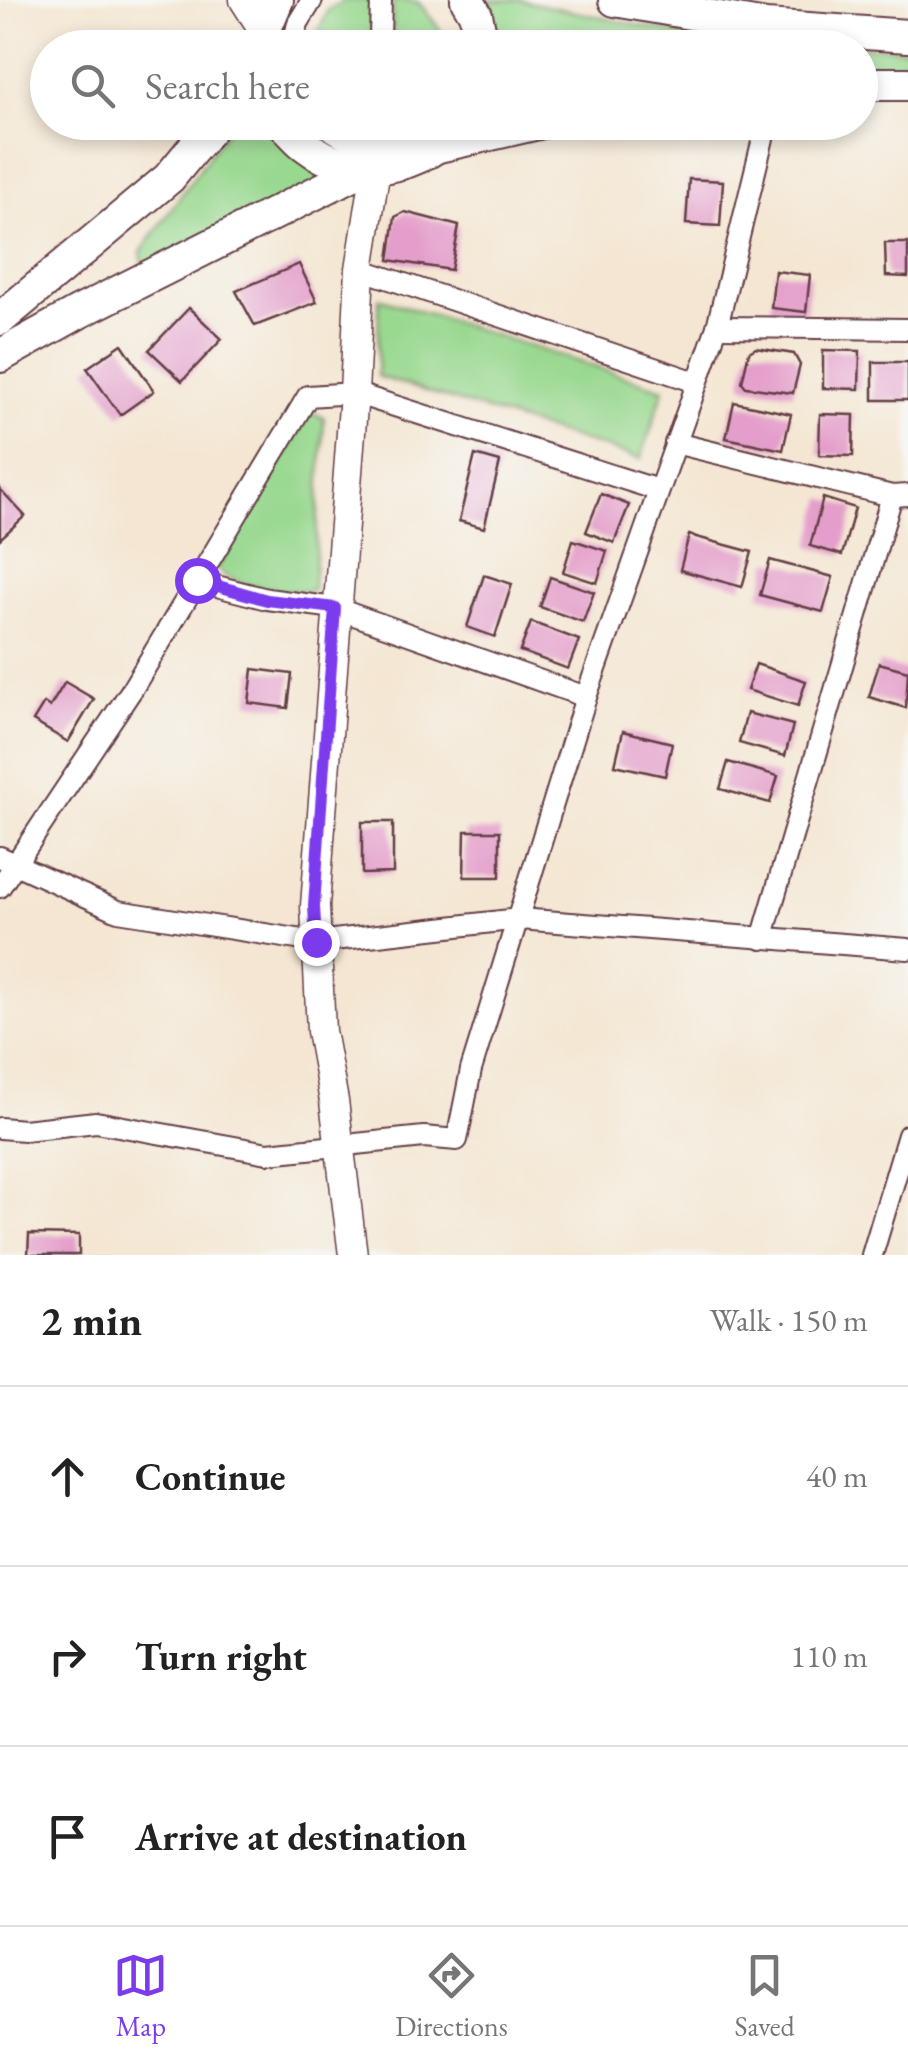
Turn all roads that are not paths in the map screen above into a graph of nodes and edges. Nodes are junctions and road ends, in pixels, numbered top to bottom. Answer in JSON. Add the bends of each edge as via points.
{"nodes":[{"id":1,"x":244,"y":0,"type":"edge"},
{"id":2,"x":277,"y":0,"type":"edge"},
{"id":3,"x":312,"y":0,"type":"edge"},
{"id":4,"x":382,"y":0,"type":"edge"},
{"id":5,"x":448,"y":0,"type":"edge"},
{"id":6,"x":468,"y":0,"type":"edge"},
{"id":7,"x":615,"y":0,"type":"edge"},
{"id":8,"x":676,"y":5,"type":"edge"},
{"id":9,"x":265,"y":30,"type":"edge"},
{"id":10,"x":274,"y":30,"type":"edge"},
{"id":11,"x":289,"y":30,"type":"edge"},
{"id":12,"x":380,"y":30,"type":"edge"},
{"id":13,"x":465,"y":30,"type":"edge"},
{"id":14,"x":479,"y":30,"type":"edge"},
{"id":15,"x":823,"y":30,"type":"edge"},
{"id":16,"x":878,"y":34,"type":"edge"},
{"id":17,"x":908,"y":36,"type":"edge"},
{"id":18,"x":878,"y":84,"type":"edge"},
{"id":19,"x":908,"y":84,"type":"edge"},
{"id":20,"x":200,"y":140,"type":"edge"},
{"id":21,"x":299,"y":140,"type":"edge"},
{"id":22,"x":350,"y":140,"type":"edge"},
{"id":23,"x":374,"y":140,"type":"edge"},
{"id":24,"x":433,"y":140,"type":"edge"},
{"id":25,"x":763,"y":140,"type":"edge"},
{"id":26,"x":372,"y":160,"type":"junction"},
{"id":27,"x":360,"y":269,"type":"junction"},
{"id":28,"x":0,"y":319,"type":"edge"},
{"id":29,"x":718,"y":327,"type":"junction"},
{"id":30,"x":908,"y":329,"type":"edge"},
{"id":31,"x":0,"y":356,"type":"edge"},
{"id":32,"x":696,"y":382,"type":"junction"},
{"id":33,"x":354,"y":393,"type":"junction"},
{"id":34,"x":675,"y":443,"type":"junction"},
{"id":35,"x":658,"y":490,"type":"junction"},
{"id":36,"x":900,"y":496,"type":"edge"},
{"id":37,"x":197,"y":580,"type":"junction"},
{"id":38,"x":335,"y":608,"type":"junction"},
{"id":39,"x":586,"y":697,"type":"junction"},
{"id":40,"x":7,"y":860,"type":"edge"},
{"id":41,"x":0,"y":886,"type":"edge"},
{"id":42,"x":519,"y":919,"type":"junction"},
{"id":43,"x":762,"y":939,"type":"junction"},
{"id":44,"x":316,"y":942,"type":"junction"},
{"id":45,"x":908,"y":949,"type":"edge"},
{"id":46,"x":0,"y":1128,"type":"edge"},
{"id":47,"x":908,"y":1135,"type":"edge"},
{"id":48,"x":339,"y":1147,"type":"junction"},
{"id":49,"x":353,"y":1255,"type":"edge"},
{"id":50,"x":872,"y":1255,"type":"edge"}],
"edges":[{"from":1,"to":9,"type":"street"},
{"from":2,"to":10,"type":"main road"},
{"from":3,"to":11,"type":"street"},
{"from":4,"to":12,"type":"street"},
{"from":5,"to":13,"type":"street"},
{"from":6,"to":14,"type":"main road"},
{"from":7,"to":8,"type":"main road"},
{"from":8,"to":15,"type":"main road","via":[[766,26]]},
{"from":16,"to":17,"type":"main road"},
{"from":18,"to":19,"type":"main road"},
{"from":20,"to":28,"type":"main road","via":[[169,178]]},
{"from":21,"to":26,"type":"main road","via":[[334,161]]},
{"from":22,"to":26,"type":"street"},
{"from":23,"to":26,"type":"street"},
{"from":24,"to":26,"type":"main road","via":[[409,162]]},
{"from":25,"to":29,"type":"street"},
{"from":26,"to":27,"type":"street"},
{"from":26,"to":31,"type":"main road"},
{"from":27,"to":32,"type":"street"},
{"from":27,"to":33,"type":"street"},
{"from":29,"to":30,"type":"street"},
{"from":29,"to":32,"type":"street"},
{"from":32,"to":34,"type":"street"},
{"from":33,"to":35,"type":"street"},
{"from":33,"to":37,"type":"street","via":[[308,396]]},
{"from":33,"to":38,"type":"street"},
{"from":34,"to":35,"type":"street"},
{"from":34,"to":36,"type":"street"},
{"from":35,"to":39,"type":"street"},
{"from":36,"to":43,"type":"street"},
{"from":37,"to":38,"type":"street","via":[[267,600]]},
{"from":37,"to":40,"type":"street","via":[[131,691]]},
{"from":38,"to":39,"type":"street"},
{"from":38,"to":44,"type":"street"},
{"from":39,"to":42,"type":"street"},
{"from":40,"to":41,"type":"street"},
{"from":40,"to":44,"type":"street","via":[[118,911]]},
{"from":42,"to":43,"type":"street"},
{"from":42,"to":44,"type":"street"},
{"from":42,"to":48,"type":"street","via":[[471,1070],[457,1140]]},
{"from":43,"to":45,"type":"street"},
{"from":44,"to":48,"type":"street"},
{"from":46,"to":48,"type":"street","via":[[96,1122],[268,1153]]},
{"from":47,"to":50,"type":"street"},
{"from":48,"to":49,"type":"street"}]}
